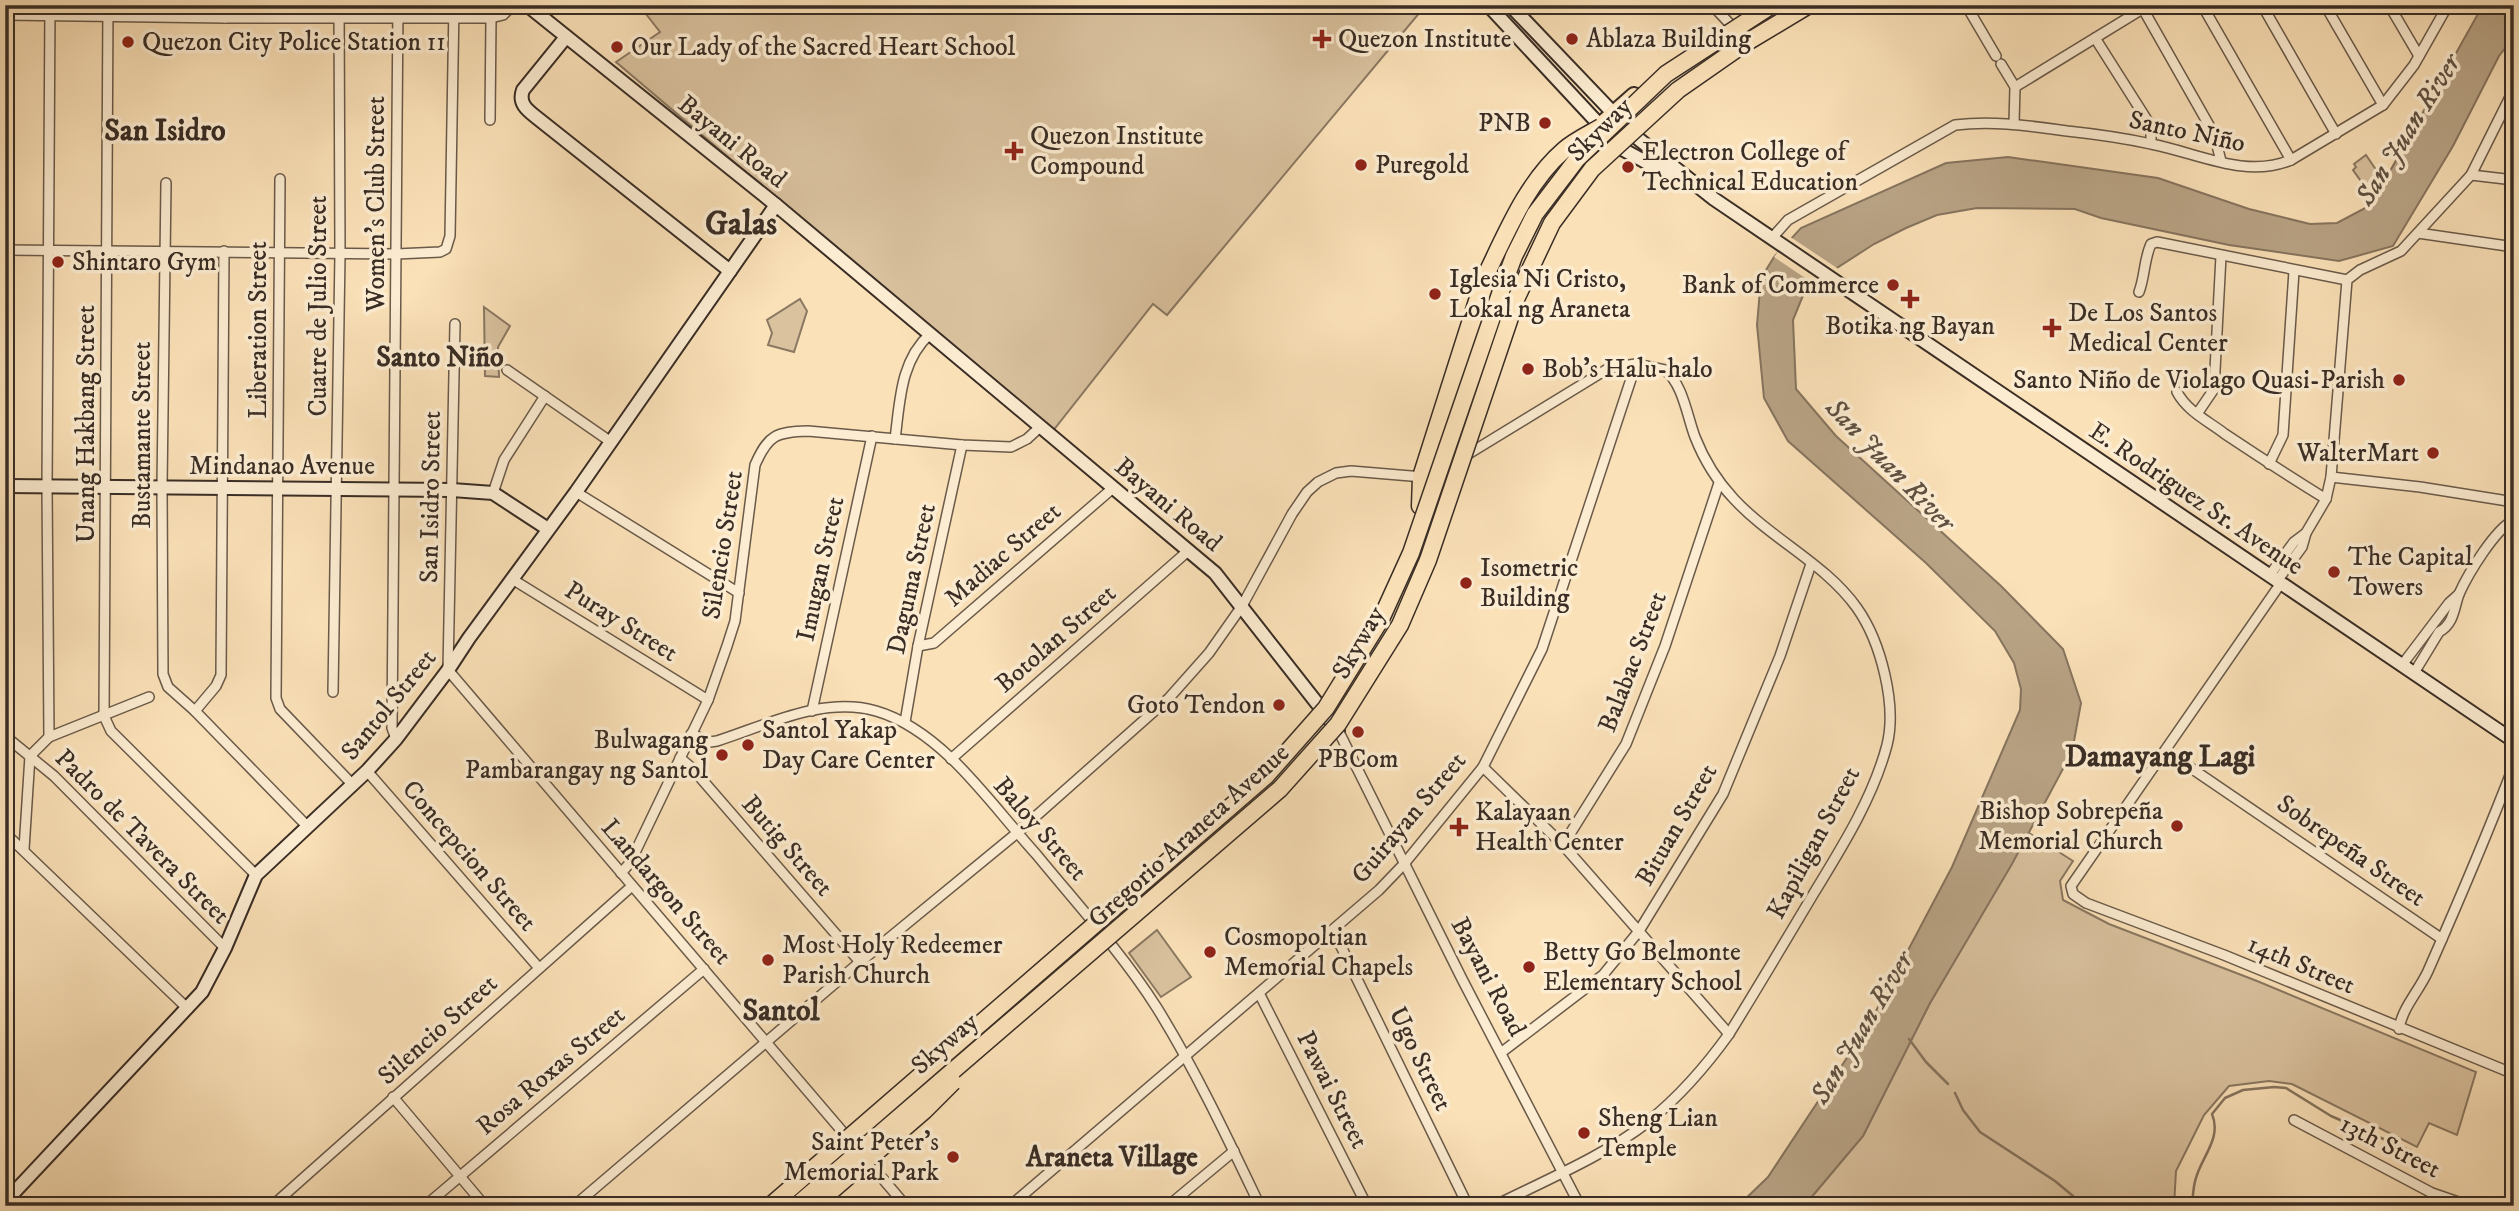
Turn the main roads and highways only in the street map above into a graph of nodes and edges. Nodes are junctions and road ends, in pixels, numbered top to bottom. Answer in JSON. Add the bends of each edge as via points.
{"nodes":[{"id":1,"x":1762,"y":5,"type":"edge"},
{"id":2,"x":1772,"y":5,"type":"edge"},
{"id":3,"x":1809,"y":5,"type":"edge"},
{"id":4,"x":1820,"y":5,"type":"edge"},
{"id":5,"x":1629,"y":108,"type":"junction"},
{"id":6,"x":1427,"y":477,"type":"junction"},
{"id":7,"x":1420,"y":506,"type":"joint"},
{"id":8,"x":1066,"y":972,"type":"junction"},
{"id":9,"x":762,"y":1206,"type":"edge"},
{"id":10,"x":770,"y":1206,"type":"edge"},
{"id":11,"x":796,"y":1206,"type":"edge"},
{"id":12,"x":803,"y":1206,"type":"edge"},
{"id":13,"x":814,"y":1206,"type":"edge"}],
"edges":[{"from":1,"to":6,"type":"main road","via":[[1663,70],[1599,126],[1545,189],[1506,254]]},
{"from":2,"to":5,"type":"highway","name":"Skyway","bridge":true,"via":[[1667,74]]},
{"from":3,"to":8,"type":"highway","name":"Skyway","bridge":true,"via":[[1678,90],[1592,169],[1568,200],[1517,297],[1428,561],[1372,673],[1338,724],[1280,789]]},
{"from":4,"to":12,"type":"main road","name":"Gregorio Araneta Avenue","via":[[1681,94],[1572,201],[1522,295],[1434,561],[1376,673],[1338,730],[1283,790]]},
{"from":5,"to":6,"type":"highway","bridge":true,"via":[[1564,150],[1520,206],[1484,279],[1427,461]]},
{"from":5,"to":10,"type":"highway","name":"Skyway","bridge":true,"via":[[1577,159],[1535,214],[1514,256],[1411,553],[1381,619],[1326,708],[1266,776]]},
{"from":6,"to":7,"type":"highway"},
{"from":7,"to":9,"type":"main road","name":"Gregorio Araneta Avenue","via":[[1374,615],[1322,707],[1264,772]]},
{"from":8,"to":11,"type":"highway","name":"Skyway","bridge":true},
{"from":8,"to":13,"type":"highway","bridge":true,"via":[[924,1111]]}]}
